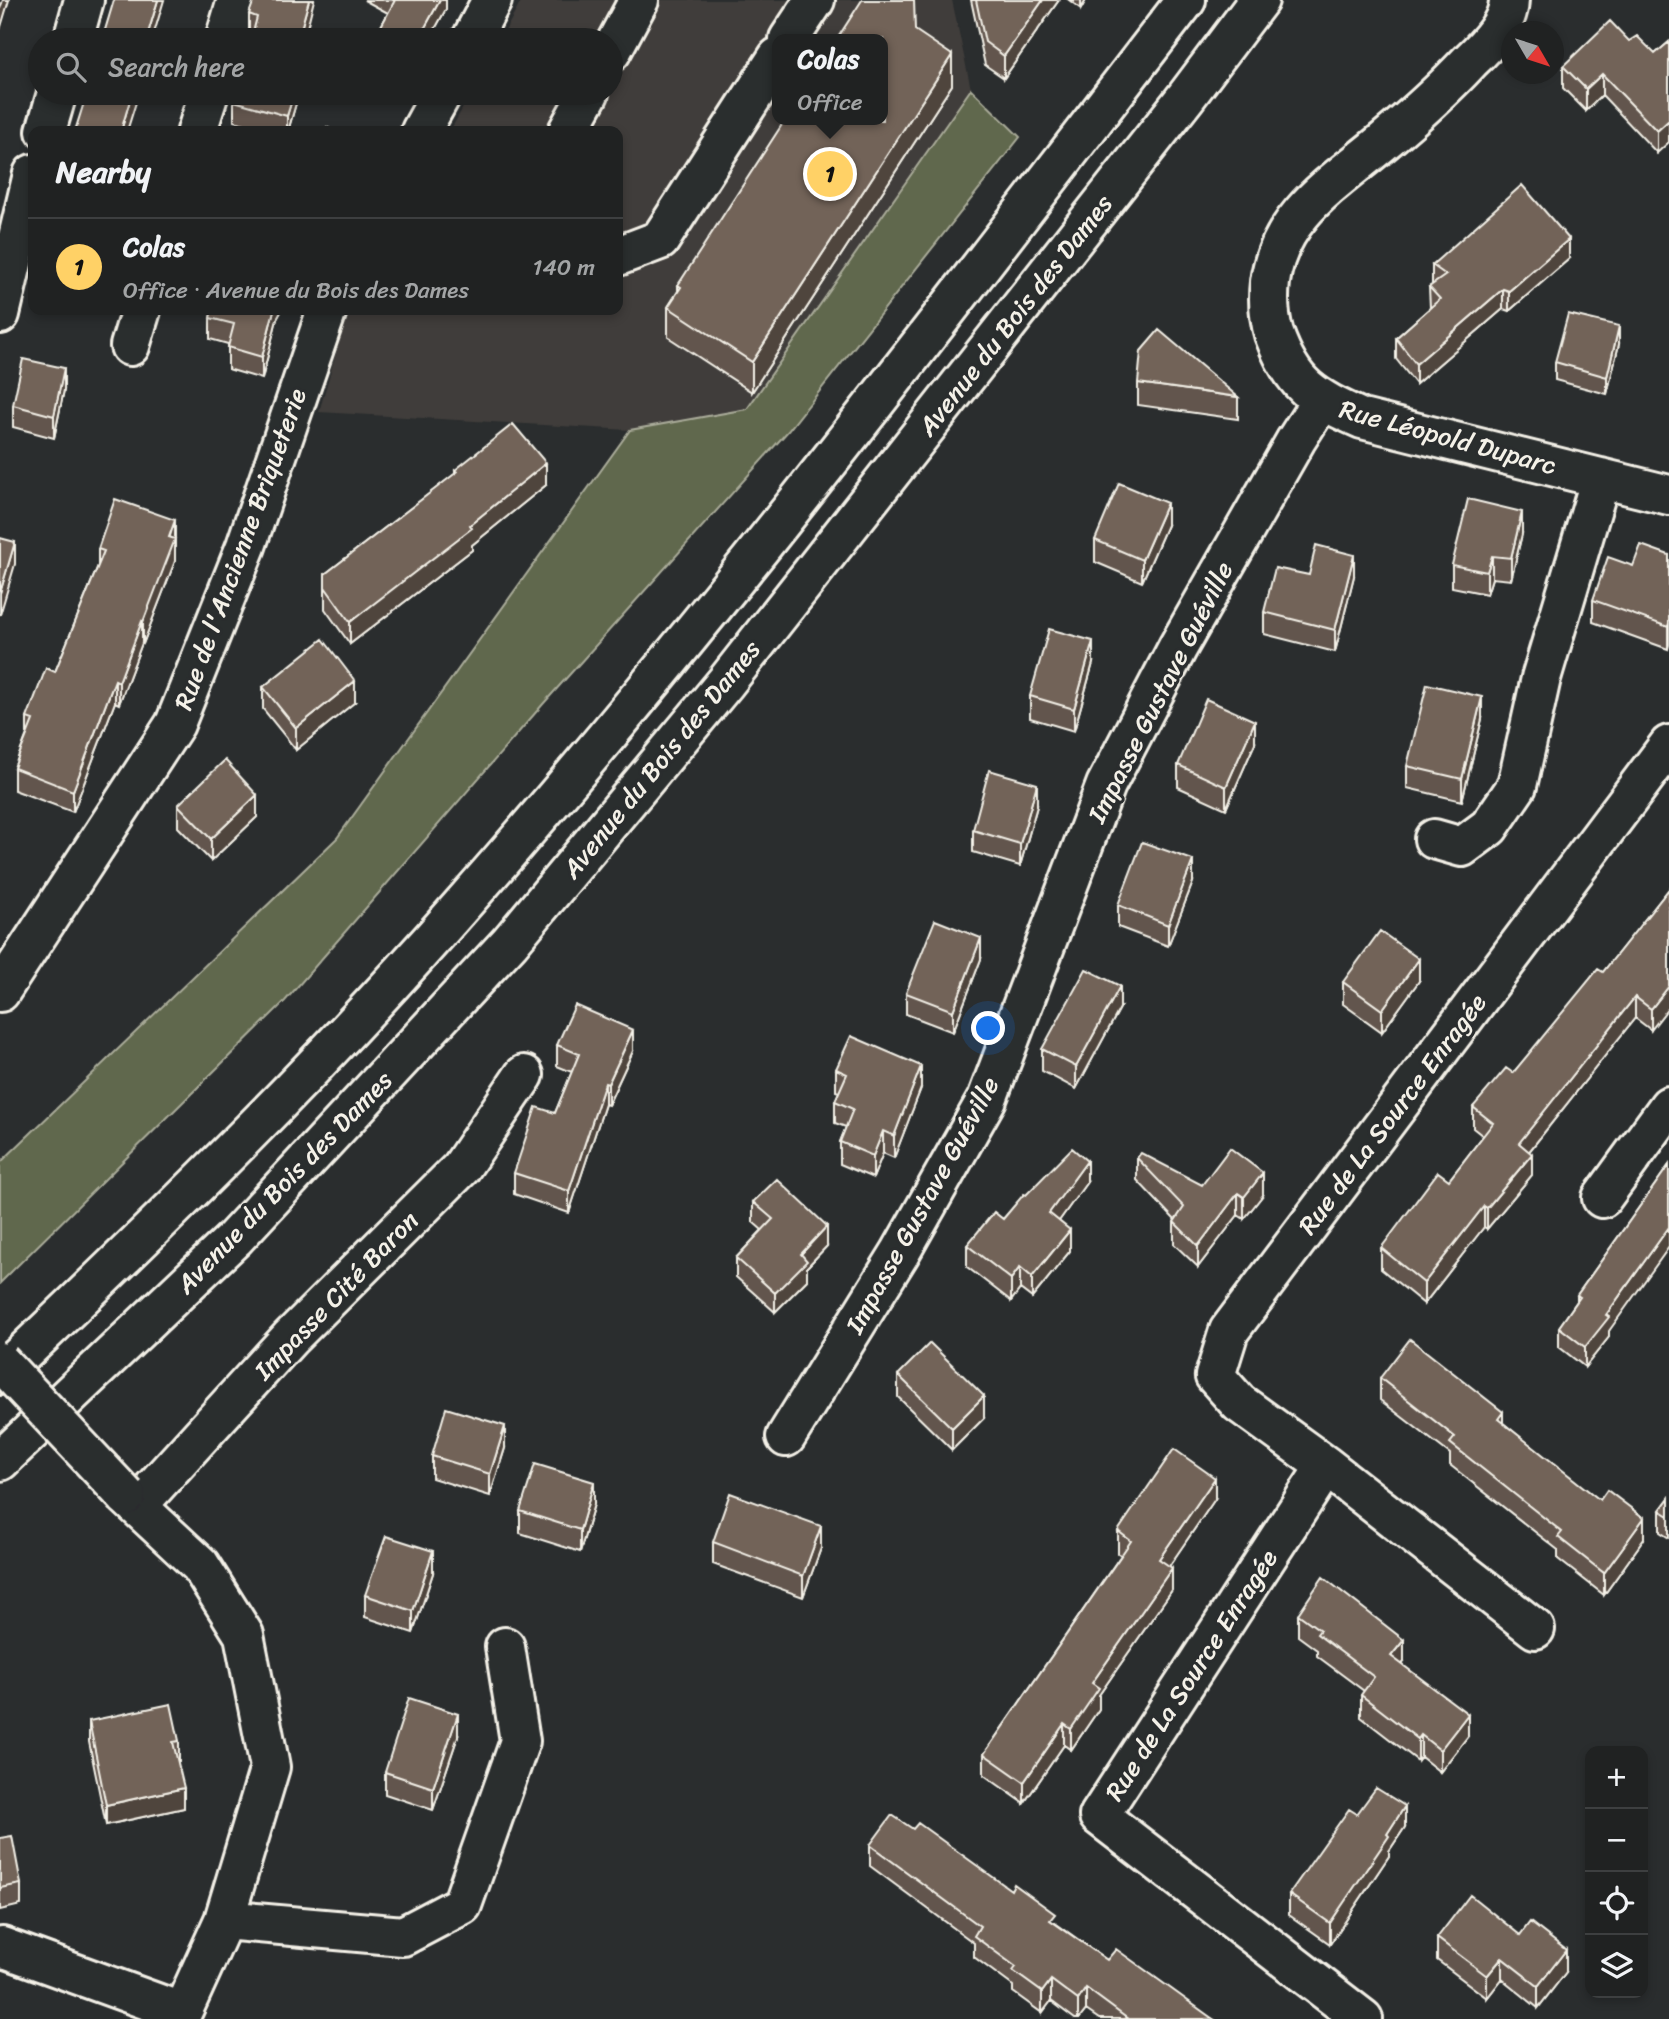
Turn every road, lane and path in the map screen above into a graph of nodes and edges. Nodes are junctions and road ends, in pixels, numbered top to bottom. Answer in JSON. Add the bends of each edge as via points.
{"nodes":[{"id":1,"x":84,"y":0,"type":"edge"},
{"id":2,"x":237,"y":0,"type":"edge"},
{"id":3,"x":492,"y":0,"type":"edge"},
{"id":4,"x":639,"y":0,"type":"edge"},
{"id":5,"x":815,"y":0,"type":"edge"},
{"id":6,"x":1186,"y":0,"type":"edge"},
{"id":7,"x":1259,"y":0,"type":"edge"},
{"id":8,"x":1509,"y":0,"type":"edge"},
{"id":9,"x":76,"y":28,"type":"edge"},
{"id":10,"x":229,"y":28,"type":"edge"},
{"id":11,"x":477,"y":28,"type":"edge"},
{"id":12,"x":623,"y":30,"type":"edge"},
{"id":13,"x":792,"y":34,"type":"edge"},
{"id":14,"x":772,"y":66,"type":"edge"},
{"id":15,"x":54,"y":105,"type":"edge"},
{"id":16,"x":205,"y":105,"type":"edge"},
{"id":17,"x":435,"y":105,"type":"edge"},
{"id":18,"x":582,"y":105,"type":"edge"},
{"id":19,"x":47,"y":126,"type":"edge"},
{"id":20,"x":199,"y":126,"type":"edge"},
{"id":21,"x":424,"y":126,"type":"edge"},
{"id":22,"x":571,"y":126,"type":"edge"},
{"id":23,"x":20,"y":183,"type":"edge"},
{"id":24,"x":623,"y":254,"type":"edge"},
{"id":25,"x":0,"y":314,"type":"edge"},
{"id":26,"x":139,"y":315,"type":"edge"},
{"id":27,"x":325,"y":315,"type":"edge"},
{"id":28,"x":130,"y":346,"type":"dead end"},
{"id":29,"x":1321,"y":401,"type":"junction"},
{"id":30,"x":1601,"y":478,"type":"junction"},
{"id":31,"x":1669,"y":495,"type":"edge"},
{"id":32,"x":1669,"y":745,"type":"edge"},
{"id":33,"x":1434,"y":839,"type":"dead end"},
{"id":34,"x":0,"y":992,"type":"edge"},
{"id":35,"x":524,"y":1075,"type":"dead end"},
{"id":36,"x":1669,"y":1106,"type":"edge"},
{"id":37,"x":1602,"y":1198,"type":"dead end"},
{"id":38,"x":0,"y":1362,"type":"edge"},
{"id":39,"x":0,"y":1375,"type":"edge"},
{"id":40,"x":786,"y":1437,"type":"dead end"},
{"id":41,"x":0,"y":1461,"type":"edge"},
{"id":42,"x":1326,"y":1466,"type":"junction"},
{"id":43,"x":131,"y":1501,"type":"junction"},
{"id":44,"x":1535,"y":1629,"type":"dead end"},
{"id":45,"x":505,"y":1647,"type":"dead end"},
{"id":46,"x":224,"y":1920,"type":"junction"},
{"id":47,"x":0,"y":1949,"type":"edge"},
{"id":48,"x":180,"y":2015,"type":"edge"},
{"id":49,"x":1363,"y":2019,"type":"edge"}],
"edges":[{"from":1,"to":9,"type":"main road"},
{"from":2,"to":10,"type":"main road"},
{"from":3,"to":11,"type":"main road"},
{"from":4,"to":12,"type":"main road"},
{"from":5,"to":13,"type":"main road"},
{"from":6,"to":39,"type":"main road","via":[[765,541],[461,907],[190,1193]]},
{"from":7,"to":41,"type":"main road","name":"Avenue du Bois des Dames","via":[[726,682],[510,942],[235,1238]]},
{"from":8,"to":29,"type":"main road","name":"Rue Léopold Duparc","via":[[1509,10],[1486,45],[1430,102],[1308,204],[1287,230],[1273,261],[1270,322],[1294,377]]},
{"from":14,"to":24,"type":"main road","via":[[660,240]]},
{"from":15,"to":19,"type":"main road"},
{"from":16,"to":20,"type":"main road"},
{"from":17,"to":21,"type":"main road"},
{"from":18,"to":22,"type":"main road"},
{"from":23,"to":25,"type":"main road"},
{"from":26,"to":28,"type":"main road"},
{"from":27,"to":34,"type":"main road","name":"Rue de l'Ancienne Briqueterie","via":[[246,546],[175,724]]},
{"from":29,"to":30,"type":"main road","name":"Rue Léopold Duparc","via":[[1362,419]]},
{"from":29,"to":40,"type":"main road","name":"Impasse Gustave Guéville","via":[[1178,647],[1106,785],[987,1098],[900,1253]]},
{"from":30,"to":31,"type":"main road","name":"Rue Léopold Duparc"},
{"from":30,"to":33,"type":"main road","via":[[1541,678],[1517,786],[1489,827],[1462,847]]},
{"from":32,"to":42,"type":"main road","name":"Rue de La Source Enragée","via":[[1229,1331],[1215,1376],[1240,1403]]},
{"from":35,"to":43,"type":"main road","name":"Impasse Cité Baron","via":[[461,1168]]},
{"from":36,"to":37,"type":"main road"},
{"from":38,"to":43,"type":"main road","bridge":true},
{"from":42,"to":44,"type":"main road","name":"Rue de La Source Enragée"},
{"from":42,"to":49,"type":"main road","name":"Rue de La Source Enragée","via":[[1099,1816]]},
{"from":43,"to":46,"type":"main road","via":[[200,1565],[244,1635],[270,1767]]},
{"from":45,"to":46,"type":"main road","via":[[520,1741],[462,1905],[403,1936]]},
{"from":46,"to":48,"type":"main road"},
{"from":47,"to":48,"type":"main road"}]}
